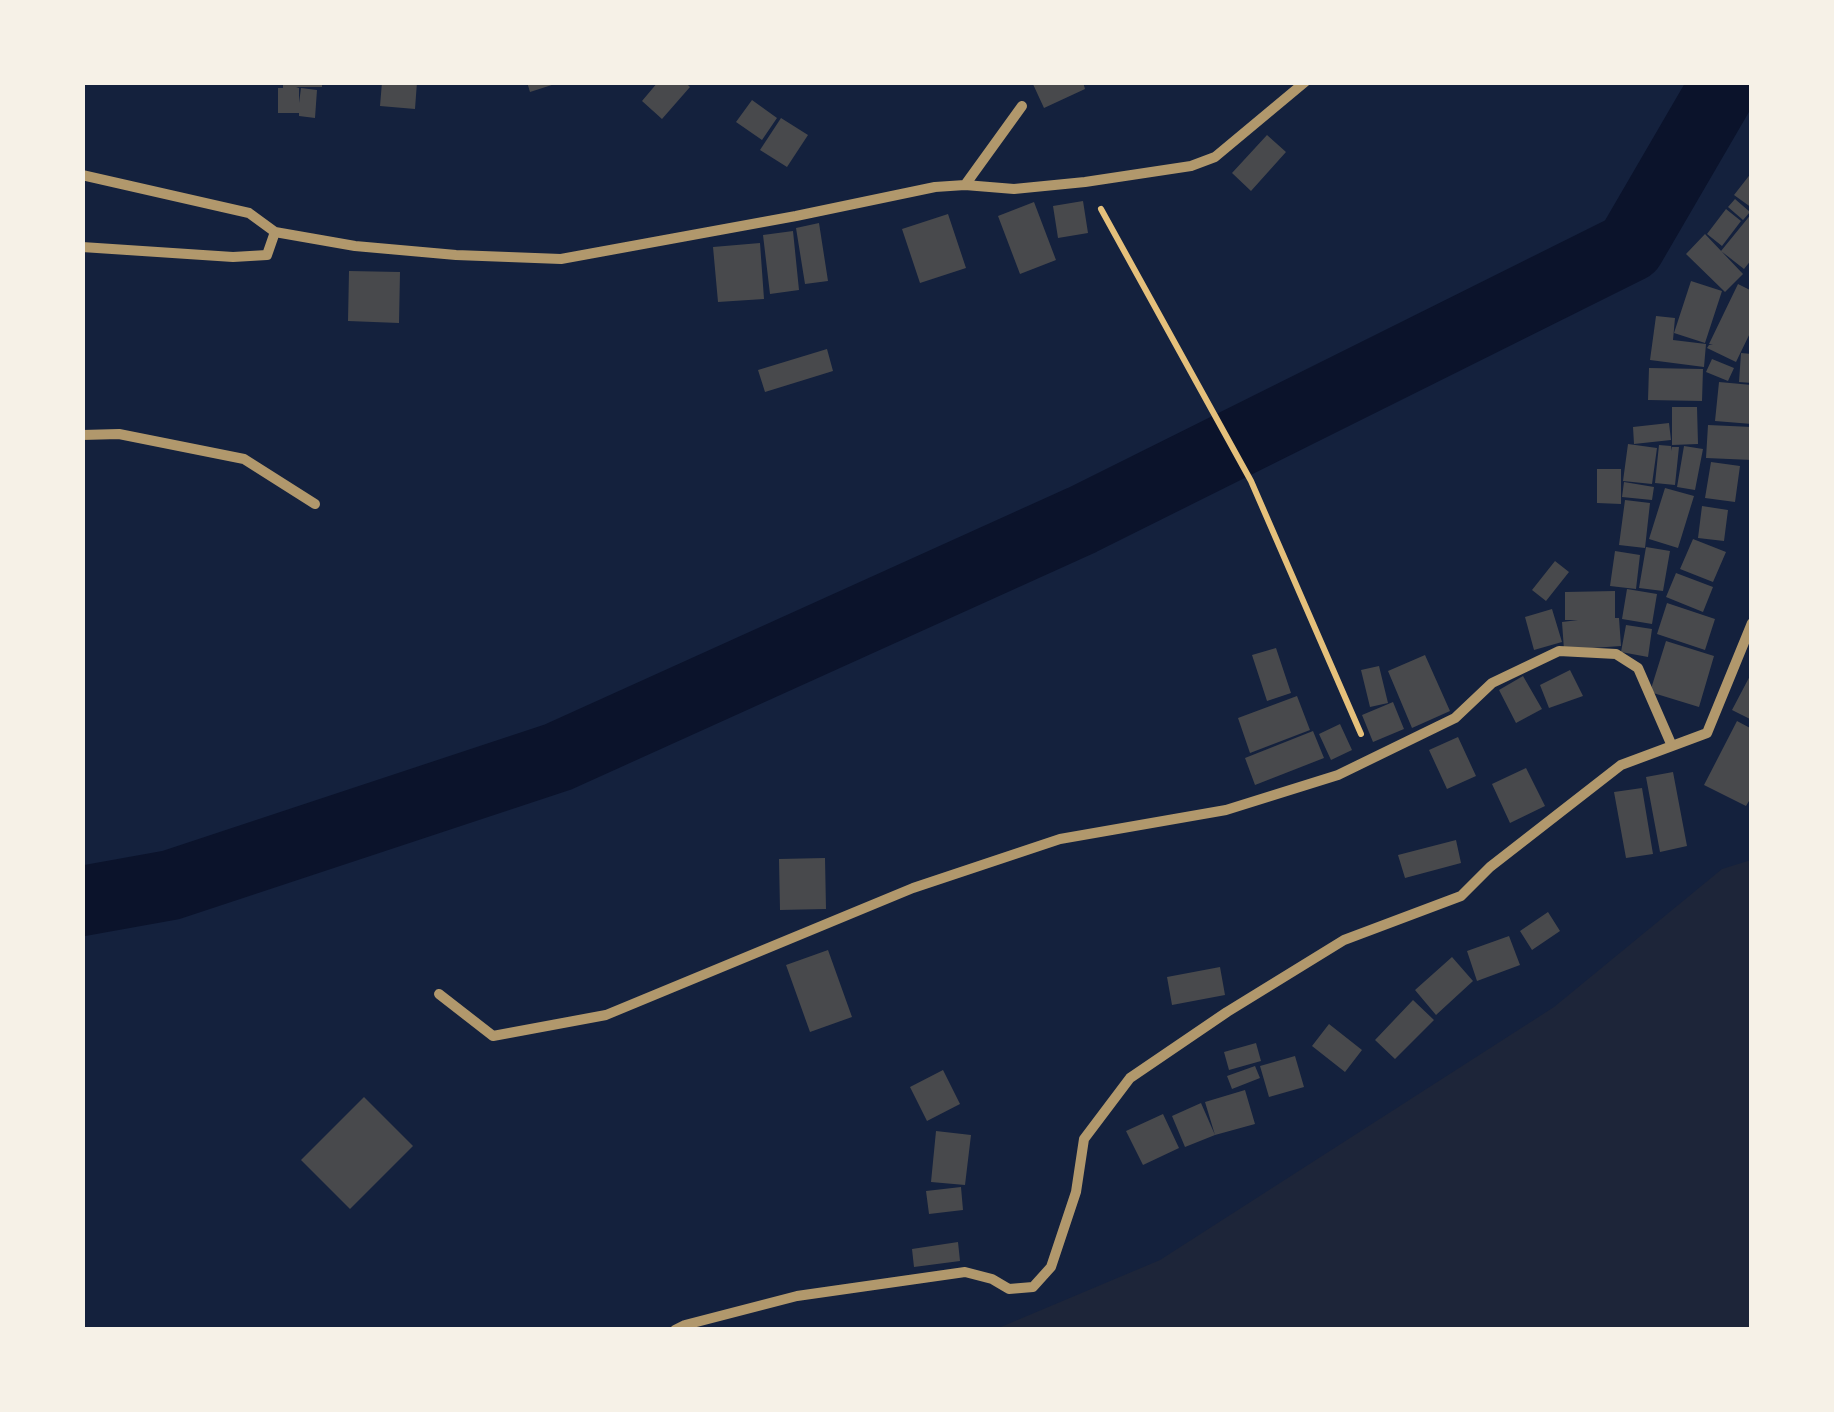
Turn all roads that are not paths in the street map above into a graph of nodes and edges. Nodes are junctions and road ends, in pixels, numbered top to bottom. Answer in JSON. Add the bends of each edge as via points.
{"nodes":[{"id":1,"x":1305,"y":82,"type":"edge"},
{"id":2,"x":1022,"y":106,"type":"dead end"},
{"id":3,"x":82,"y":174,"type":"edge"},
{"id":4,"x":964,"y":185,"type":"junction"},
{"id":5,"x":276,"y":232,"type":"junction"},
{"id":6,"x":82,"y":248,"type":"edge"},
{"id":7,"x":82,"y":435,"type":"edge"},
{"id":8,"x":315,"y":504,"type":"dead end"},
{"id":9,"x":1752,"y":624,"type":"edge"},
{"id":10,"x":1672,"y":746,"type":"junction"},
{"id":11,"x":439,"y":994,"type":"dead end"},
{"id":12,"x":675,"y":1330,"type":"edge"}],
"edges":[{"from":1,"to":4,"type":"street","via":[[1215,156],[1190,166],[1050,186]]},
{"from":2,"to":4,"type":"street"},
{"from":3,"to":5,"type":"street","via":[[250,213]]},
{"from":4,"to":5,"type":"street","via":[[561,259],[355,246]]},
{"from":5,"to":6,"type":"street","via":[[266,255]]},
{"from":7,"to":8,"type":"street","via":[[118,434],[244,459]]},
{"from":9,"to":10,"type":"street","via":[[1707,732]]},
{"from":10,"to":11,"type":"street","via":[[1638,668],[1616,654],[1560,651],[1492,683],[1455,718],[1338,775],[1226,810],[1023,851],[913,888],[606,1015],[494,1036]]},
{"from":10,"to":12,"type":"street","via":[[1621,765],[1461,896],[1344,940],[1130,1078],[1084,1139],[1076,1192],[1051,1267],[1033,1287],[1009,1289],[965,1272],[797,1296]]}]}
